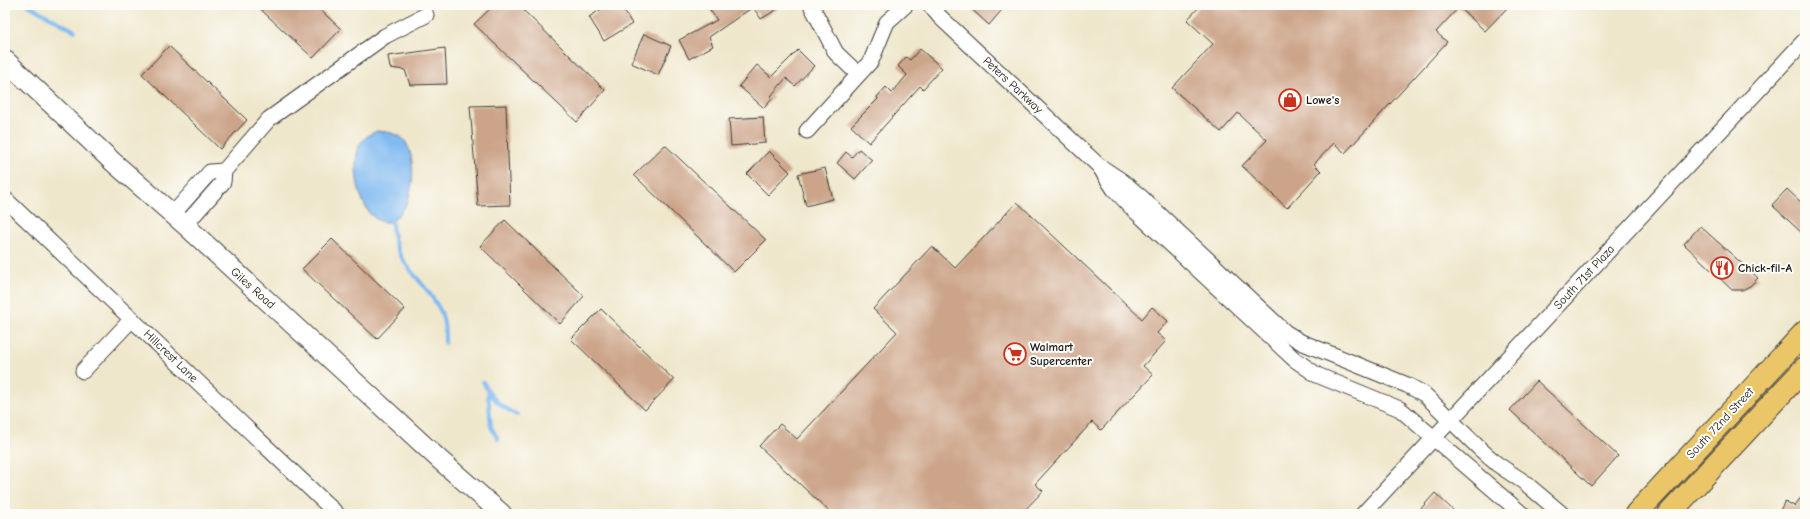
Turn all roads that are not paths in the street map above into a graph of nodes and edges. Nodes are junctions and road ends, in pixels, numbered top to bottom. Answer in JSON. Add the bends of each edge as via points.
{"nodes":[{"id":1,"x":811,"y":5,"type":"edge"},
{"id":2,"x":906,"y":5,"type":"edge"},
{"id":3,"x":930,"y":5,"type":"edge"},
{"id":4,"x":426,"y":16,"type":"dead end"},
{"id":5,"x":1805,"y":40,"type":"edge"},
{"id":6,"x":5,"y":60,"type":"edge"},
{"id":7,"x":858,"y":74,"type":"junction"},
{"id":8,"x":807,"y":131,"type":"dead end"},
{"id":9,"x":1098,"y":165,"type":"junction"},
{"id":10,"x":5,"y":199,"type":"edge"},
{"id":11,"x":179,"y":220,"type":"junction"},
{"id":12,"x":132,"y":319,"type":"junction"},
{"id":13,"x":1805,"y":332,"type":"edge"},
{"id":14,"x":1805,"y":368,"type":"edge"},
{"id":15,"x":83,"y":371,"type":"dead end"},
{"id":16,"x":1451,"y":419,"type":"junction"},
{"id":17,"x":1434,"y":438,"type":"junction"},
{"id":18,"x":337,"y":514,"type":"edge"},
{"id":19,"x":502,"y":514,"type":"edge"},
{"id":20,"x":1363,"y":514,"type":"edge"},
{"id":21,"x":1522,"y":514,"type":"edge"},
{"id":22,"x":1562,"y":514,"type":"edge"},
{"id":23,"x":1636,"y":514,"type":"edge"},
{"id":24,"x":1669,"y":514,"type":"edge"}],
"edges":[{"from":1,"to":7,"type":"street","via":[[836,53]]},
{"from":2,"to":7,"type":"street","via":[[887,22],[871,61]]},
{"from":3,"to":9,"type":"street","name":"Peters Parkway"},
{"from":4,"to":11,"type":"street","via":[[385,36],[269,119],[224,171],[223,182]]},
{"from":5,"to":16,"type":"street","name":"South 71st Plaza"},
{"from":6,"to":11,"type":"street","name":"Giles Road","via":[[112,162]]},
{"from":7,"to":8,"type":"street"},
{"from":9,"to":16,"type":"street","via":[[1142,198],[1285,332],[1301,342],[1424,394]]},
{"from":9,"to":17,"type":"street","via":[[1114,189],[1133,209],[1294,359],[1317,375],[1400,409]]},
{"from":10,"to":12,"type":"street","name":"Hillcrest Lane"},
{"from":11,"to":19,"type":"street","name":"Giles Road"},
{"from":12,"to":15,"type":"street"},
{"from":12,"to":18,"type":"street","name":"Hillcrest Lane"},
{"from":13,"to":23,"type":"main road","name":"South 72nd Street"},
{"from":14,"to":24,"type":"main road","name":"South 72nd Street"},
{"from":16,"to":17,"type":"street","name":"South 71st Plaza"},
{"from":16,"to":22,"type":"street","via":[[1486,454]]},
{"from":17,"to":20,"type":"street","name":"South 71st Plaza"},
{"from":17,"to":21,"type":"street"}]}
